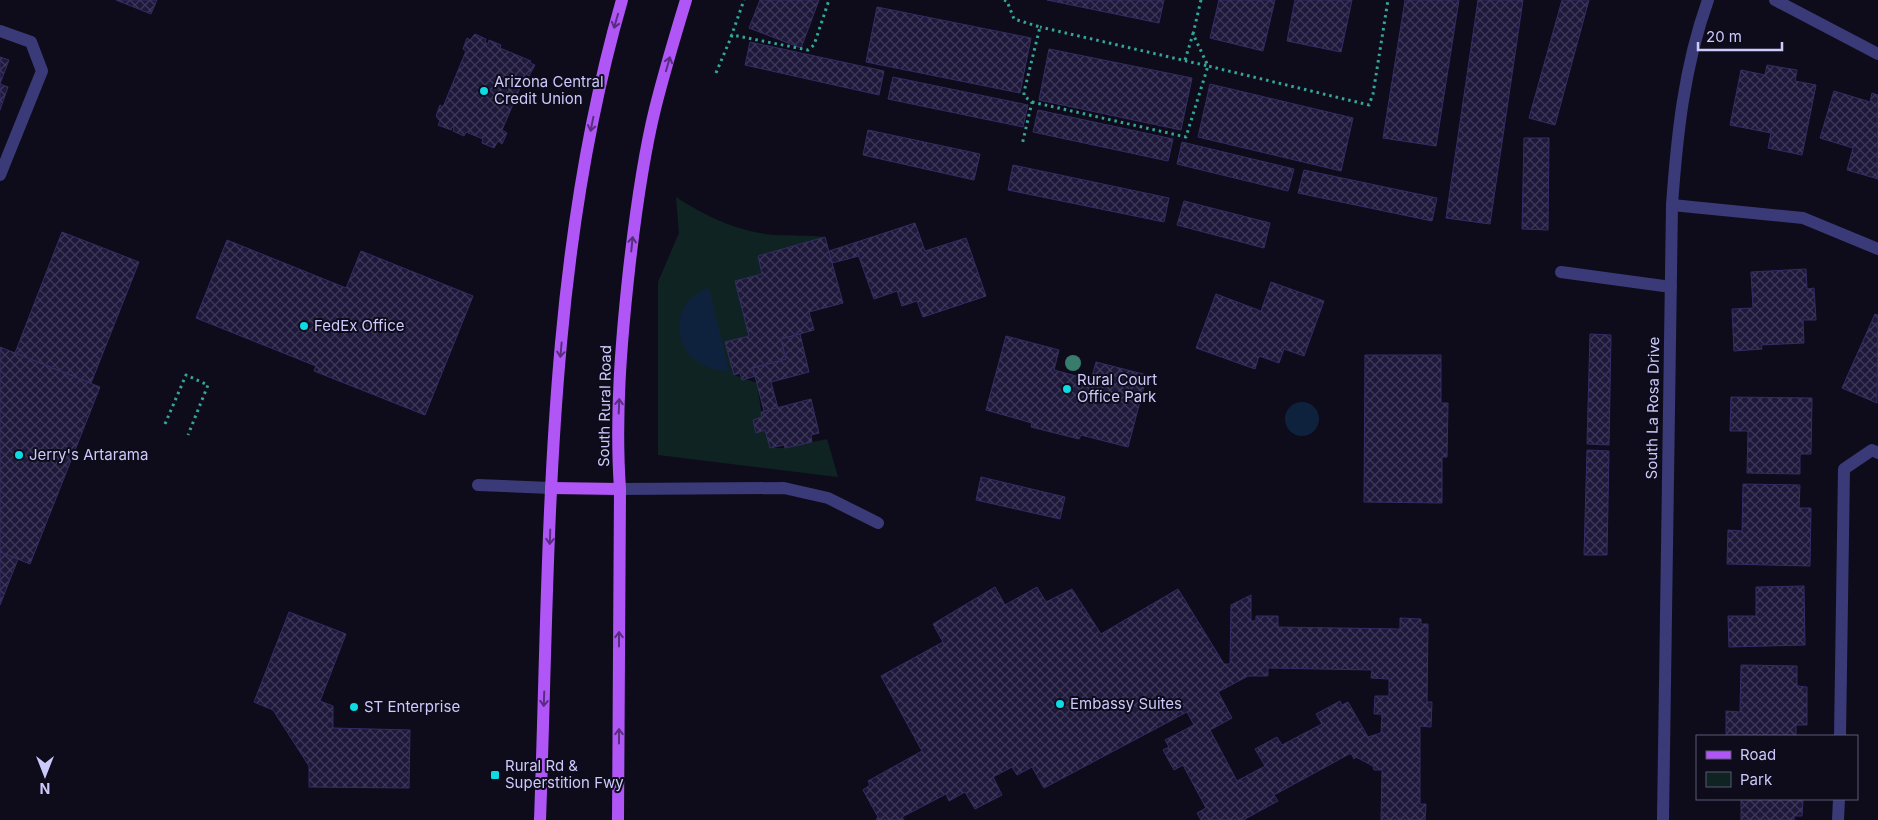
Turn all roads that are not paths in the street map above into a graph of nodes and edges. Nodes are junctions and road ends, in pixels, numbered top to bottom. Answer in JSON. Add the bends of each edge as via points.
{"nodes":[{"id":1,"x":622,"y":0,"type":"edge"},
{"id":2,"x":686,"y":0,"type":"edge"},
{"id":3,"x":1708,"y":0,"type":"edge"},
{"id":4,"x":1775,"y":0,"type":"edge"},
{"id":5,"x":0,"y":30,"type":"edge"},
{"id":6,"x":1878,"y":54,"type":"edge"},
{"id":7,"x":0,"y":176,"type":"edge"},
{"id":8,"x":1672,"y":205,"type":"junction"},
{"id":9,"x":1878,"y":249,"type":"edge"},
{"id":10,"x":1561,"y":272,"type":"dead end"},
{"id":11,"x":1671,"y":287,"type":"junction"},
{"id":12,"x":1878,"y":453,"type":"edge"},
{"id":13,"x":478,"y":485,"type":"dead end"},
{"id":14,"x":551,"y":488,"type":"junction"},
{"id":15,"x":620,"y":489,"type":"junction"},
{"id":16,"x":878,"y":523,"type":"dead end"},
{"id":17,"x":1840,"y":735,"type":"edge"},
{"id":18,"x":1838,"y":800,"type":"edge"},
{"id":19,"x":540,"y":820,"type":"edge"},
{"id":20,"x":618,"y":820,"type":"edge"},
{"id":21,"x":1663,"y":820,"type":"edge"},
{"id":22,"x":1838,"y":820,"type":"edge"}],
"edges":[{"from":1,"to":14,"type":"main road","one_way":true,"via":[[579,186],[568,267]]},
{"from":15,"to":2,"type":"main road","name":"South Rural Road","one_way":true,"via":[[621,357],[634,223],[654,111]]},
{"from":3,"to":8,"type":"street","name":"South La Rosa Drive","via":[[1694,38],[1685,80],[1676,138]]},
{"from":4,"to":6,"type":"street"},
{"from":5,"to":7,"type":"street","via":[[31,42],[42,71]]},
{"from":8,"to":9,"type":"street","via":[[1803,218]]},
{"from":8,"to":11,"type":"street","name":"South La Rosa Drive"},
{"from":10,"to":11,"type":"street"},
{"from":11,"to":21,"type":"street","name":"South La Rosa Drive"},
{"from":12,"to":17,"type":"street","via":[[1872,450],[1844,469]]},
{"from":13,"to":14,"type":"street"},
{"from":14,"to":15,"type":"main road"},
{"from":14,"to":19,"type":"main road","one_way":true},
{"from":15,"to":16,"type":"street","via":[[784,488],[828,498]]},
{"from":20,"to":15,"type":"main road","name":"South Rural Road","one_way":true},
{"from":18,"to":22,"type":"street"}]}
